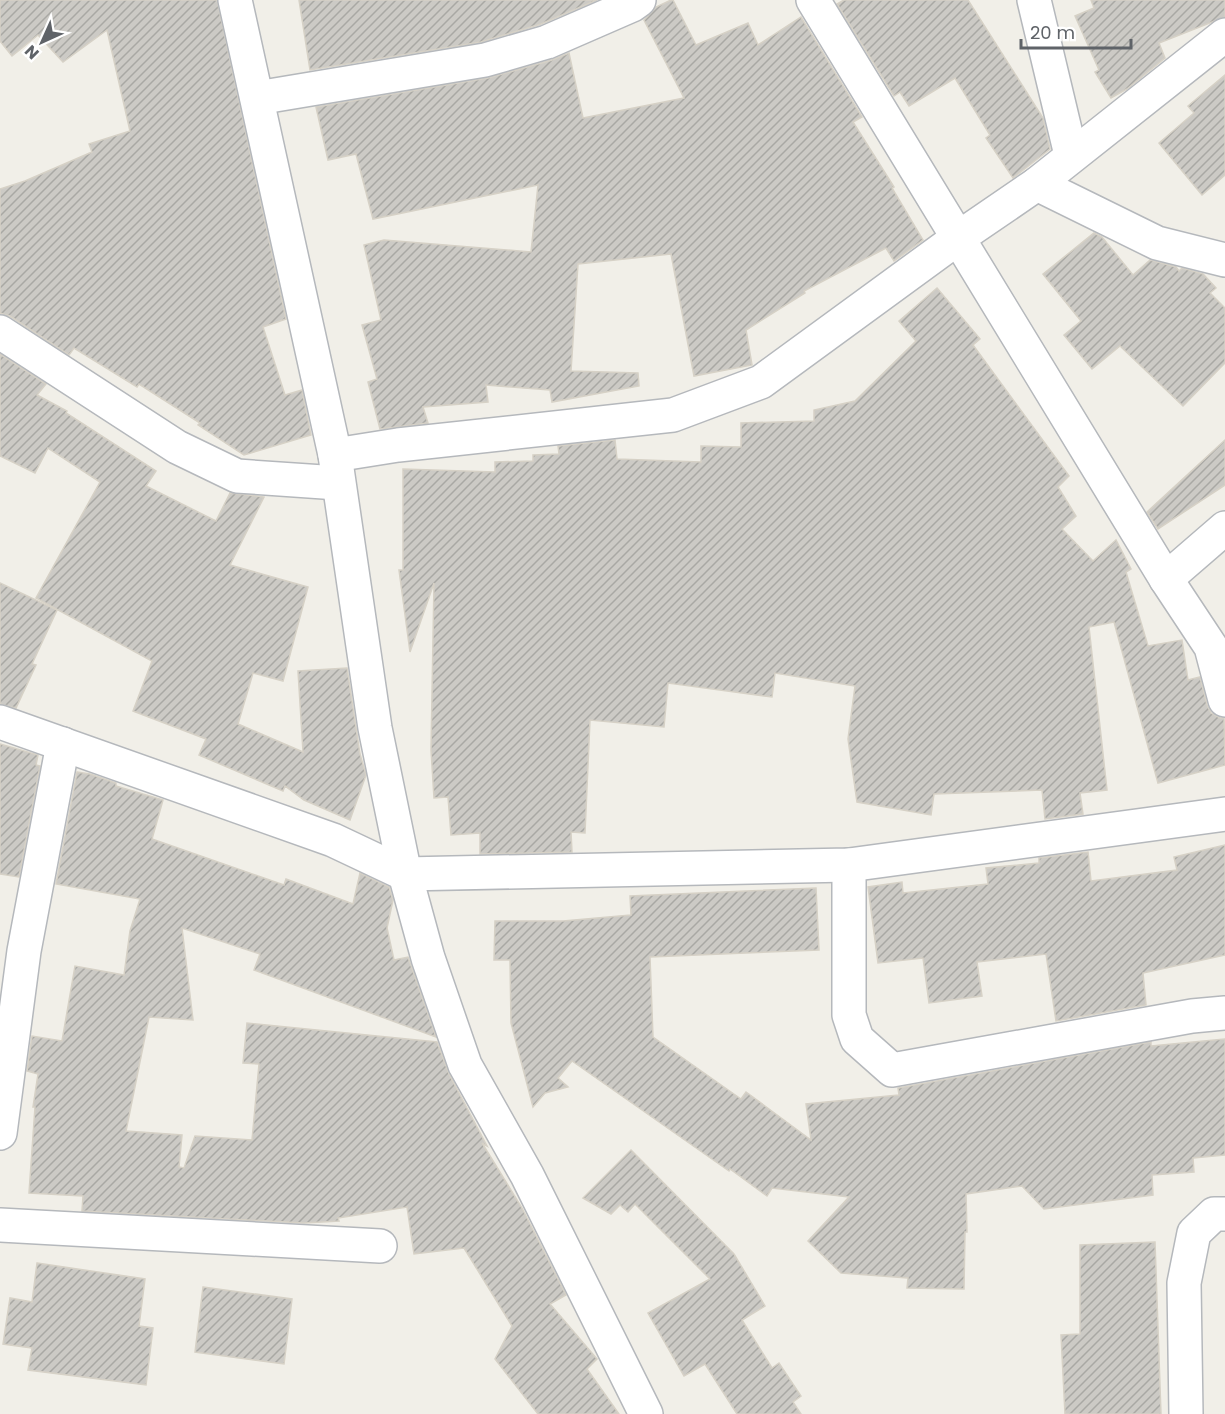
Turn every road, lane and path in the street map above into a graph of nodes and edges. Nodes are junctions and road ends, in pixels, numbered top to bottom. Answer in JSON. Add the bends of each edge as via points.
{"nodes":[{"id":1,"x":235,"y":0,"type":"edge"},
{"id":2,"x":639,"y":0,"type":"edge"},
{"id":3,"x":813,"y":0,"type":"edge"},
{"id":4,"x":1034,"y":0,"type":"edge"},
{"id":5,"x":1225,"y":35,"type":"edge"},
{"id":6,"x":257,"y":98,"type":"junction"},
{"id":7,"x":1071,"y":155,"type":"junction"},
{"id":8,"x":1037,"y":184,"type":"junction"},
{"id":9,"x":958,"y":238,"type":"junction"},
{"id":10,"x":1225,"y":260,"type":"edge"},
{"id":11,"x":0,"y":333,"type":"edge"},
{"id":12,"x":337,"y":469,"type":"junction"},
{"id":13,"x":1225,"y":528,"type":"edge"},
{"id":14,"x":1166,"y":579,"type":"junction"},
{"id":15,"x":1225,"y":700,"type":"edge"},
{"id":16,"x":0,"y":722,"type":"edge"},
{"id":17,"x":63,"y":744,"type":"junction"},
{"id":18,"x":1225,"y":814,"type":"edge"},
{"id":19,"x":849,"y":865,"type":"junction"},
{"id":20,"x":405,"y":873,"type":"junction"},
{"id":21,"x":12,"y":948,"type":"edge"},
{"id":22,"x":1225,"y":1013,"type":"edge"},
{"id":23,"x":0,"y":1133,"type":"edge"},
{"id":24,"x":1225,"y":1214,"type":"edge"},
{"id":25,"x":0,"y":1226,"type":"edge"},
{"id":26,"x":380,"y":1246,"type":"dead end"},
{"id":27,"x":646,"y":1414,"type":"edge"},
{"id":28,"x":1186,"y":1414,"type":"edge"}],
"edges":[{"from":1,"to":6,"type":"street"},
{"from":2,"to":6,"type":"street","via":[[547,42],[485,60]]},
{"from":3,"to":9,"type":"street"},
{"from":4,"to":7,"type":"street"},
{"from":5,"to":7,"type":"street"},
{"from":6,"to":12,"type":"street"},
{"from":7,"to":8,"type":"street"},
{"from":8,"to":9,"type":"street"},
{"from":8,"to":10,"type":"street","via":[[1157,243]]},
{"from":9,"to":12,"type":"street","via":[[761,382],[673,415],[398,445]]},
{"from":9,"to":14,"type":"street"},
{"from":11,"to":12,"type":"street","via":[[177,447],[237,476]]},
{"from":12,"to":20,"type":"street","via":[[375,728]]},
{"from":13,"to":14,"type":"street"},
{"from":14,"to":15,"type":"street","via":[[1211,647]]},
{"from":16,"to":17,"type":"street"},
{"from":17,"to":20,"type":"street","via":[[333,840]]},
{"from":17,"to":21,"type":"street"},
{"from":18,"to":19,"type":"street"},
{"from":19,"to":20,"type":"street"},
{"from":19,"to":22,"type":"street","via":[[849,1015],[857,1039],[892,1070]]},
{"from":20,"to":27,"type":"street","via":[[428,958],[465,1065],[527,1175]]},
{"from":21,"to":23,"type":"street"},
{"from":24,"to":28,"type":"street","via":[[1214,1214],[1194,1233],[1184,1283]]},
{"from":25,"to":26,"type":"street"}]}
